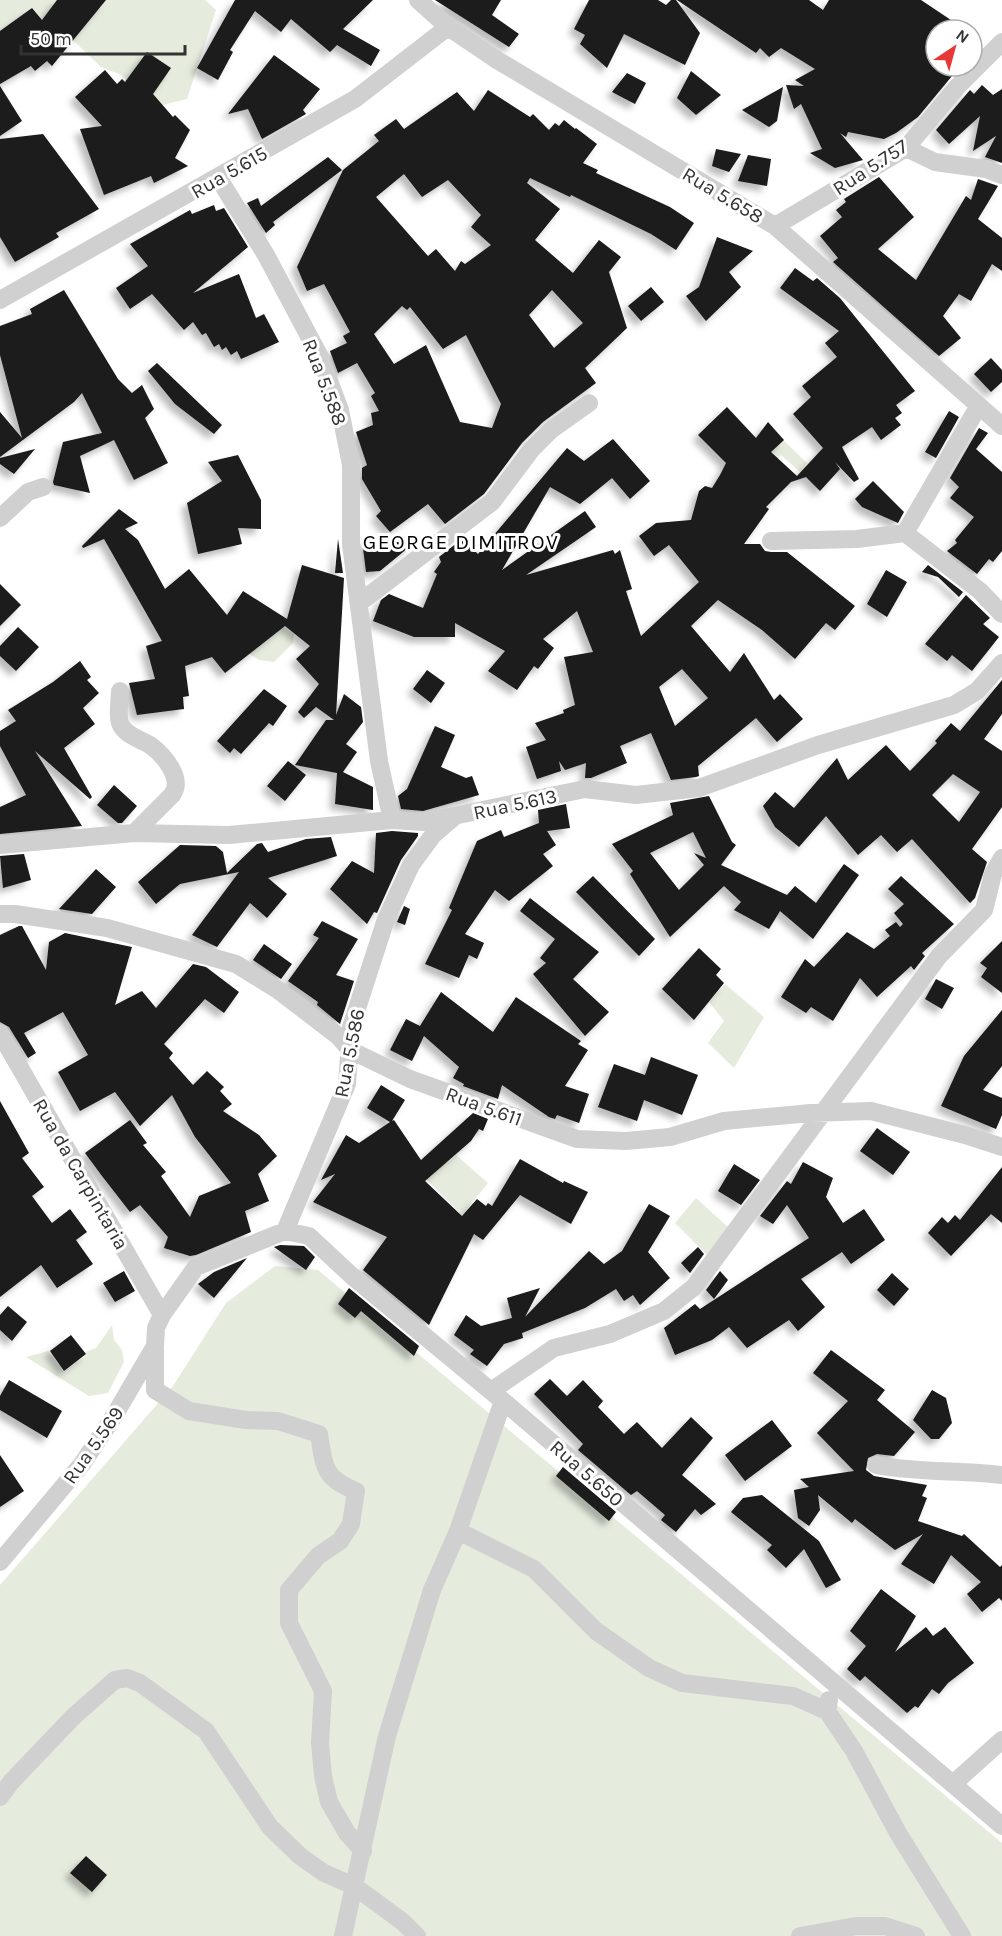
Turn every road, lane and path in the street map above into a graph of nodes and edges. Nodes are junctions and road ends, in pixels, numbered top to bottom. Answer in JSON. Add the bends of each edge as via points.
{"nodes":[{"id":1,"x":418,"y":0,"type":"edge"},
{"id":2,"x":448,"y":27,"type":"junction"},
{"id":3,"x":1002,"y":42,"type":"edge"},
{"id":4,"x":906,"y":148,"type":"junction"},
{"id":5,"x":1002,"y":175,"type":"edge"},
{"id":6,"x":219,"y":178,"type":"junction"},
{"id":7,"x":775,"y":226,"type":"junction"},
{"id":8,"x":0,"y":300,"type":"edge"},
{"id":9,"x":589,"y":403,"type":"dead end"},
{"id":10,"x":978,"y":407,"type":"junction"},
{"id":11,"x":1002,"y":426,"type":"edge"},
{"id":12,"x":43,"y":487,"type":"dead end"},
{"id":13,"x":0,"y":518,"type":"edge"},
{"id":14,"x":905,"y":533,"type":"junction"},
{"id":15,"x":771,"y":541,"type":"dead end"},
{"id":16,"x":359,"y":603,"type":"junction"},
{"id":17,"x":1002,"y":614,"type":"edge"},
{"id":18,"x":1002,"y":663,"type":"edge"},
{"id":19,"x":120,"y":691,"type":"dead end"},
{"id":20,"x":453,"y":818,"type":"junction"},
{"id":21,"x":392,"y":820,"type":"junction"},
{"id":22,"x":134,"y":833,"type":"junction"},
{"id":23,"x":0,"y":845,"type":"edge"},
{"id":24,"x":1002,"y":858,"type":"edge"},
{"id":25,"x":0,"y":914,"type":"edge"},
{"id":26,"x":0,"y":1034,"type":"edge"},
{"id":27,"x":350,"y":1050,"type":"junction"},
{"id":28,"x":825,"y":1113,"type":"junction"},
{"id":29,"x":1002,"y":1147,"type":"edge"},
{"id":30,"x":285,"y":1231,"type":"junction"},
{"id":31,"x":162,"y":1314,"type":"junction"},
{"id":32,"x":155,"y":1346,"type":"junction"},
{"id":33,"x":497,"y":1396,"type":"junction"},
{"id":34,"x":876,"y":1465,"type":"dead end"},
{"id":35,"x":1002,"y":1474,"type":"edge"},
{"id":36,"x":458,"y":1531,"type":"junction"},
{"id":37,"x":0,"y":1562,"type":"edge"},
{"id":38,"x":834,"y":1684,"type":"junction"},
{"id":39,"x":827,"y":1711,"type":"junction"},
{"id":40,"x":1002,"y":1740,"type":"edge"},
{"id":41,"x":954,"y":1783,"type":"junction"},
{"id":42,"x":0,"y":1797,"type":"edge"},
{"id":43,"x":1002,"y":1826,"type":"edge"},
{"id":44,"x":363,"y":1851,"type":"junction"},
{"id":45,"x":354,"y":1886,"type":"junction"},
{"id":46,"x":343,"y":1936,"type":"edge"},
{"id":47,"x":417,"y":1936,"type":"edge"},
{"id":48,"x":800,"y":1936,"type":"edge"},
{"id":49,"x":916,"y":1936,"type":"edge"},
{"id":50,"x":962,"y":1936,"type":"edge"}],
"edges":[{"from":1,"to":2,"type":"street","name":"Rua 5.658"},
{"from":2,"to":6,"type":"street","name":"Rua 5.615","via":[[355,99]]},
{"from":2,"to":7,"type":"street","name":"Rua 5.658","via":[[496,60]]},
{"from":3,"to":4,"type":"street","name":"Rua 5.757","via":[[958,86]]},
{"from":4,"to":5,"type":"street","via":[[935,162],[986,168]]},
{"from":4,"to":7,"type":"street","name":"Rua 5.757"},
{"from":6,"to":8,"type":"street","name":"Rua 5.615"},
{"from":6,"to":16,"type":"street","name":"Rua 5.588","via":[[266,255],[320,357],[340,410],[351,465],[351,544]]},
{"from":7,"to":10,"type":"street","name":"Rua 5.658"},
{"from":9,"to":16,"type":"street","via":[[531,450],[492,502]]},
{"from":10,"to":11,"type":"street","name":"Rua 5.658"},
{"from":10,"to":14,"type":"street"},
{"from":12,"to":13,"type":"street","via":[[28,492]]},
{"from":14,"to":15,"type":"street"},
{"from":14,"to":17,"type":"street","via":[[980,591]]},
{"from":16,"to":21,"type":"street","name":"Rua 5.588","via":[[379,761]]},
{"from":18,"to":20,"type":"street","name":"Rua 5.613","via":[[977,691],[954,705],[818,745],[699,788],[636,795],[585,789]]},
{"from":19,"to":22,"type":"street","via":[[119,723],[152,747],[176,779],[177,788]]},
{"from":20,"to":21,"type":"street","name":"Rua 5.613","via":[[424,822]]},
{"from":20,"to":27,"type":"street","name":"Rua 5.586","via":[[411,865],[386,919],[351,1028]]},
{"from":21,"to":22,"type":"street","name":"Rua 5.613","via":[[229,835]]},
{"from":22,"to":23,"type":"street","name":"Rua 5.613"},
{"from":24,"to":28,"type":"street","via":[[993,874],[984,910],[939,956]]},
{"from":25,"to":27,"type":"street","name":"Rua 5.611","via":[[107,928],[236,963],[278,990],[338,1036]]},
{"from":26,"to":31,"type":"street","name":"Rua da Carpintaria"},
{"from":27,"to":28,"type":"street","name":"Rua 5.611","via":[[410,1079],[577,1139],[626,1141],[670,1137],[724,1121]]},
{"from":27,"to":30,"type":"street","name":"Rua 5.586","via":[[347,1084]]},
{"from":28,"to":29,"type":"street","name":"Rua 5.611","via":[[871,1111]]},
{"from":28,"to":33,"type":"street","via":[[694,1287],[664,1311],[610,1334],[554,1348]]},
{"from":30,"to":31,"type":"street","via":[[196,1267]]},
{"from":30,"to":33,"type":"street","name":"Rua 5.650","via":[[309,1236]]},
{"from":31,"to":32,"type":"street","name":"Rua 5.569"},
{"from":32,"to":37,"type":"street","name":"Rua 5.569","via":[[82,1464]]},
{"from":32,"to":44,"type":"street","via":[[155,1390],[189,1411],[278,1421],[319,1434],[324,1469],[341,1485],[356,1491],[351,1524],[340,1541],[318,1556],[289,1590],[289,1623],[322,1690],[320,1743],[329,1802]]},
{"from":33,"to":36,"type":"street"},
{"from":33,"to":38,"type":"street","name":"Rua 5.650"},
{"from":34,"to":35,"type":"street","via":[[912,1472]]},
{"from":36,"to":39,"type":"street","via":[[534,1569],[596,1631],[649,1668],[682,1683],[793,1696]]},
{"from":36,"to":44,"type":"street","via":[[432,1590],[391,1725]]},
{"from":38,"to":39,"type":"street"},
{"from":38,"to":41,"type":"street","name":"Rua 5.650"},
{"from":39,"to":50,"type":"street"},
{"from":40,"to":41,"type":"street"},
{"from":41,"to":43,"type":"street","name":"Rua 5.650"},
{"from":42,"to":45,"type":"street","via":[[74,1716],[115,1680],[127,1678],[140,1683],[206,1731],[256,1809],[300,1856],[324,1873]]},
{"from":44,"to":45,"type":"street"},
{"from":45,"to":46,"type":"street"},
{"from":45,"to":47,"type":"street"},
{"from":48,"to":49,"type":"street","via":[[885,1926]]}]}
